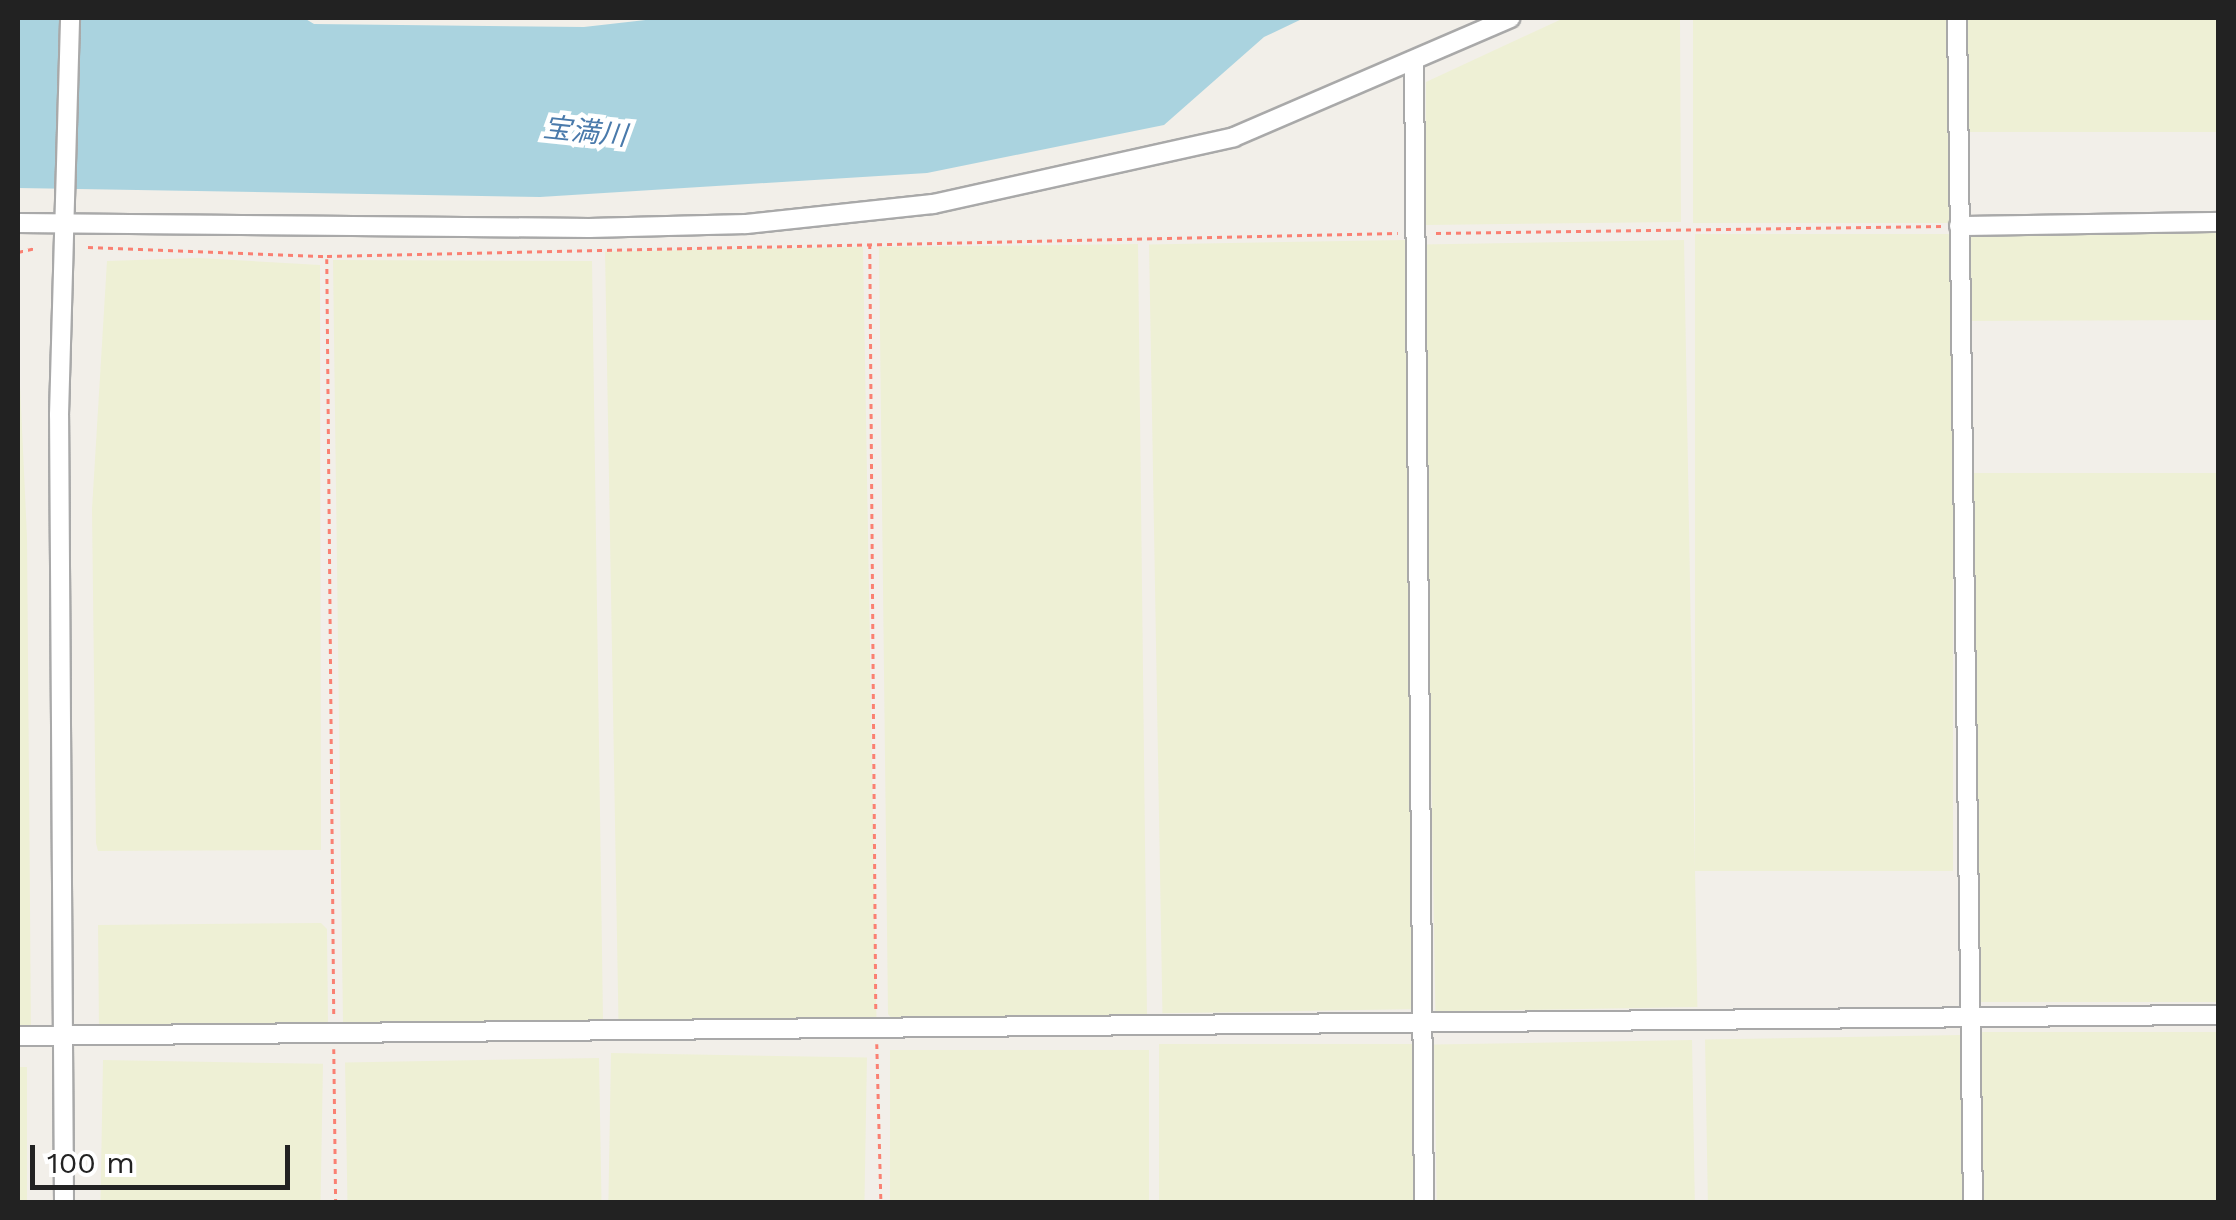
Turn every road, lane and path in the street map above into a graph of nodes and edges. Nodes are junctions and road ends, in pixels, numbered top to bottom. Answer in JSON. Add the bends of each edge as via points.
{"nodes":[{"id":1,"x":70,"y":18,"type":"edge"},
{"id":2,"x":1510,"y":18,"type":"edge"},
{"id":3,"x":1957,"y":18,"type":"edge"},
{"id":4,"x":1414,"y":64,"type":"junction"},
{"id":5,"x":62,"y":220,"type":"junction"},
{"id":6,"x":2218,"y":222,"type":"edge"},
{"id":7,"x":18,"y":223,"type":"edge"},
{"id":8,"x":1959,"y":226,"type":"junction"},
{"id":9,"x":1414,"y":233,"type":"junction"},
{"id":10,"x":870,"y":241,"type":"junction"},
{"id":11,"x":88,"y":246,"type":"dead end"},
{"id":12,"x":36,"y":248,"type":"dead end"},
{"id":13,"x":18,"y":252,"type":"edge"},
{"id":14,"x":326,"y":256,"type":"junction"},
{"id":15,"x":2218,"y":1015,"type":"edge"},
{"id":16,"x":1423,"y":1020,"type":"junction"},
{"id":17,"x":1968,"y":1020,"type":"junction"},
{"id":18,"x":876,"y":1028,"type":"junction"},
{"id":19,"x":66,"y":1035,"type":"junction"},
{"id":20,"x":334,"y":1035,"type":"junction"},
{"id":21,"x":18,"y":1036,"type":"edge"},
{"id":22,"x":64,"y":1202,"type":"edge"},
{"id":23,"x":336,"y":1202,"type":"edge"},
{"id":24,"x":880,"y":1202,"type":"edge"},
{"id":25,"x":1424,"y":1202,"type":"edge"},
{"id":26,"x":1972,"y":1202,"type":"edge"}],
"edges":[{"from":1,"to":5,"type":"street"},
{"from":2,"to":4,"type":"street"},
{"from":3,"to":8,"type":"street"},
{"from":4,"to":5,"type":"street","via":[[1234,137],[1013,190],[854,214],[589,228]]},
{"from":4,"to":9,"type":"street"},
{"from":5,"to":7,"type":"street"},
{"from":5,"to":19,"type":"street"},
{"from":6,"to":8,"type":"street"},
{"from":8,"to":9,"type":"path"},
{"from":8,"to":17,"type":"street"},
{"from":9,"to":10,"type":"path"},
{"from":9,"to":16,"type":"street"},
{"from":10,"to":14,"type":"path"},
{"from":10,"to":18,"type":"path"},
{"from":11,"to":14,"type":"path"},
{"from":12,"to":13,"type":"path"},
{"from":14,"to":20,"type":"path"},
{"from":15,"to":17,"type":"street"},
{"from":16,"to":17,"type":"street"},
{"from":16,"to":18,"type":"street"},
{"from":16,"to":25,"type":"street"},
{"from":17,"to":26,"type":"street"},
{"from":18,"to":20,"type":"street"},
{"from":18,"to":24,"type":"path"},
{"from":19,"to":20,"type":"street"},
{"from":19,"to":21,"type":"street"},
{"from":19,"to":22,"type":"street"},
{"from":20,"to":23,"type":"path"}]}
